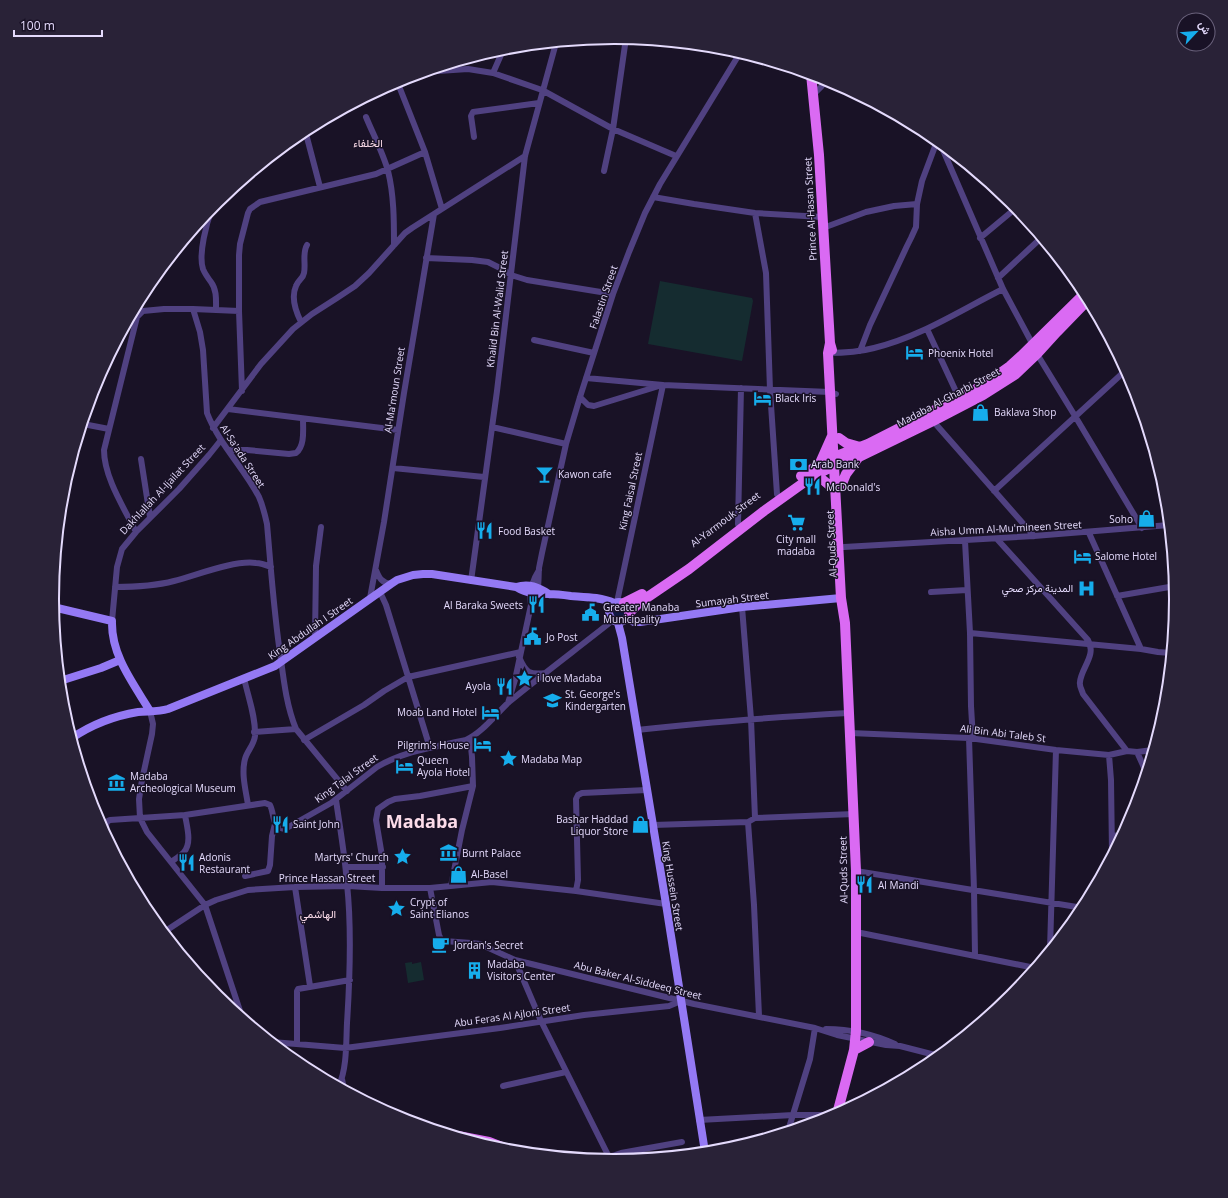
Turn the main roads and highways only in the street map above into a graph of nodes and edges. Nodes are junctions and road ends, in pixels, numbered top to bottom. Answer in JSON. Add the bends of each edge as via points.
{"nodes":[{"id":1,"x":812,"y":81,"type":"edge"},
{"id":2,"x":1080,"y":299,"type":"edge"},
{"id":3,"x":1084,"y":304,"type":"edge"},
{"id":4,"x":1035,"y":350,"type":"junction"},
{"id":5,"x":836,"y":436,"type":"junction"},
{"id":6,"x":860,"y":452,"type":"junction"},
{"id":7,"x":837,"y":460,"type":"junction"},
{"id":8,"x":820,"y":463,"type":"junction"},
{"id":9,"x":813,"y":476,"type":"junction"},
{"id":10,"x":838,"y":488,"type":"junction"},
{"id":11,"x":840,"y":535,"type":"junction"},
{"id":12,"x":844,"y":598,"type":"junction"},
{"id":13,"x":619,"y":603,"type":"junction"},
{"id":14,"x":59,"y":608,"type":"edge"},
{"id":15,"x":628,"y":616,"type":"junction"},
{"id":16,"x":615,"y":622,"type":"junction"},
{"id":17,"x":120,"y":660,"type":"junction"},
{"id":18,"x":65,"y":679,"type":"edge"},
{"id":19,"x":150,"y":711,"type":"junction"},
{"id":20,"x":76,"y":735,"type":"edge"},
{"id":21,"x":870,"y":1042,"type":"road end"},
{"id":22,"x":854,"y":1050,"type":"junction"},
{"id":23,"x":838,"y":1106,"type":"edge"},
{"id":24,"x":704,"y":1146,"type":"edge"}],
"edges":[{"from":1,"to":5,"type":"main road","name":"Prince Al-Hasan Street","via":[[819,154]]},
{"from":2,"to":4,"type":"main road","name":"Madaba Al-Gharbi Street"},
{"from":3,"to":4,"type":"main road","name":"Madaba Al-Gharbi Street"},
{"from":4,"to":6,"type":"main road","name":"Madaba Al-Gharbi Street","via":[[982,386],[868,444]]},
{"from":4,"to":6,"type":"main road","name":"Madaba Al-Gharbi Street","via":[[1016,374],[982,395],[933,421]]},
{"from":5,"to":6,"type":"main road"},
{"from":5,"to":7,"type":"main road","name":"Prince Al-Hasan Street"},
{"from":5,"to":8,"type":"main road"},
{"from":6,"to":7,"type":"main road","name":"Madaba Al-Gharbi Street"},
{"from":6,"to":10,"type":"main road"},
{"from":7,"to":8,"type":"main road","name":"Al-Yarmouk Street"},
{"from":7,"to":9,"type":"main road","name":"Al-Yarmouk Street"},
{"from":7,"to":10,"type":"main road","name":"Al-Quds Street"},
{"from":8,"to":13,"type":"main road","name":"Al-Yarmouk Street","via":[[636,598]]},
{"from":9,"to":10,"type":"main road"},
{"from":9,"to":15,"type":"main road","name":"Al-Yarmouk Street","via":[[689,569],[639,603]]},
{"from":10,"to":11,"type":"main road","name":"Al-Quds Street"},
{"from":11,"to":12,"type":"main road","name":"Al-Quds Street"},
{"from":11,"to":12,"type":"main road","name":"Al-Quds Street","via":[[844,547]]},
{"from":12,"to":15,"type":"main road","name":"Sumayah Street","via":[[742,607],[640,622],[634,622]]},
{"from":12,"to":22,"type":"main road","name":"Al-Quds Street","via":[[856,871]]},
{"from":13,"to":15,"type":"main road","via":[[628,607]]},
{"from":13,"to":16,"type":"main road","via":[[608,611],[608,615]]},
{"from":13,"to":19,"type":"main road","name":"King Abdullah I Street","via":[[550,594],[522,586],[432,574],[413,575],[397,580],[268,669],[168,709]]},
{"from":14,"to":17,"type":"main road","name":"Dakhlallah Al-Ijailat Street","via":[[112,621],[114,641]]},
{"from":15,"to":16,"type":"main road","via":[[623,622]]},
{"from":16,"to":24,"type":"main road","name":"King Hussein Street","via":[[622,638]]},
{"from":17,"to":18,"type":"main road"},
{"from":17,"to":19,"type":"main road","name":"Dakhlallah Al-Ijailat Street"},
{"from":19,"to":20,"type":"main road","name":"King Abdullah I Street","via":[[114,717]]},
{"from":21,"to":22,"type":"main road"},
{"from":22,"to":23,"type":"main road","name":"Al-Quds Street"}]}
